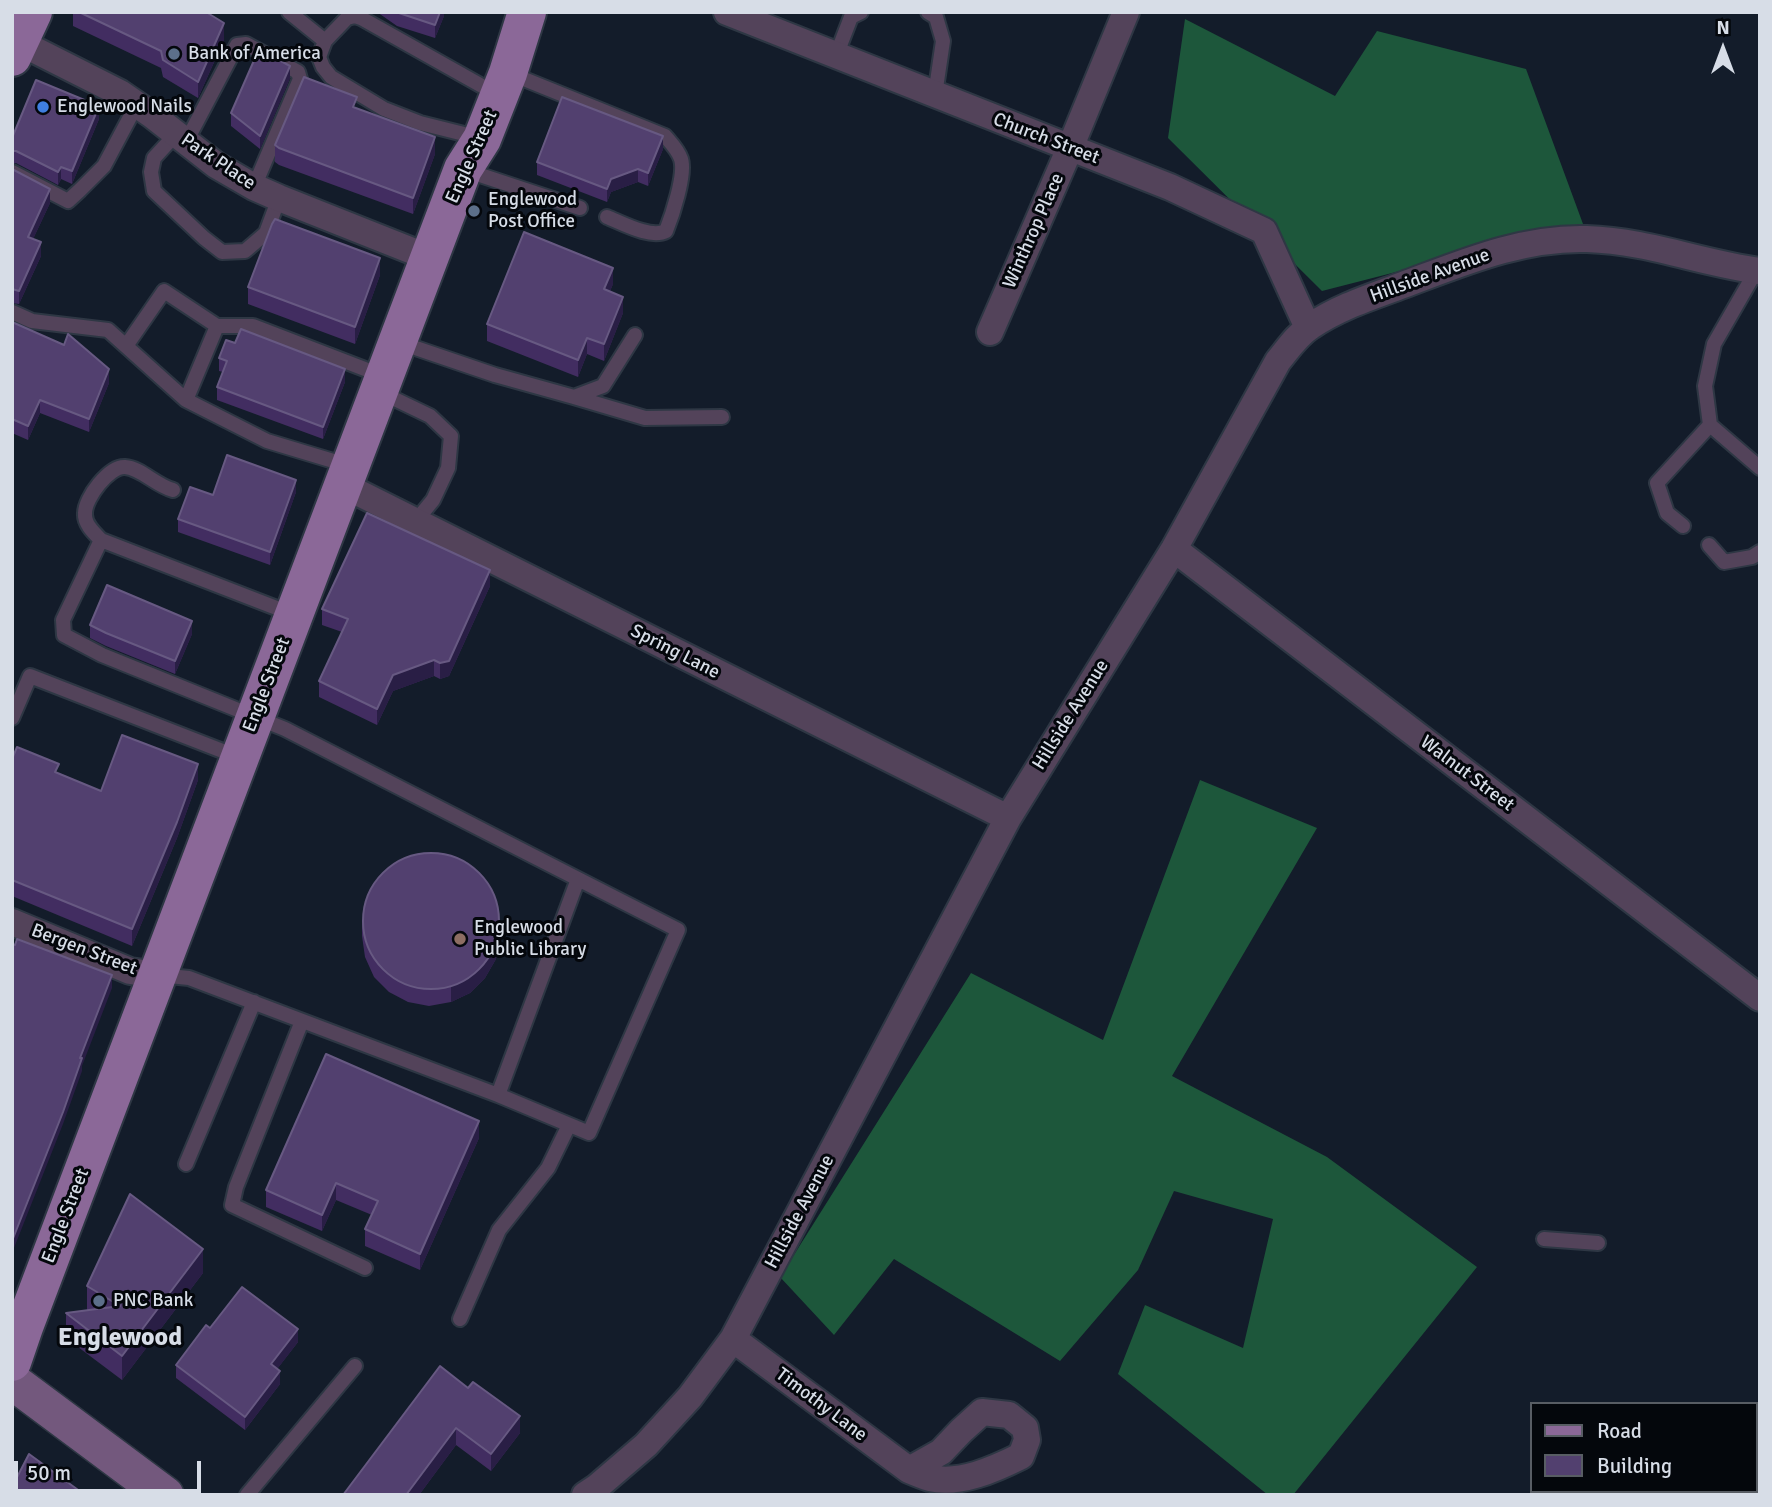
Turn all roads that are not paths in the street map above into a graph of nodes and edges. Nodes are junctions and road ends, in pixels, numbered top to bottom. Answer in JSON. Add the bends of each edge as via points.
{"nodes":[{"id":1,"x":289,"y":12,"type":"edge"},
{"id":2,"x":527,"y":12,"type":"edge"},
{"id":3,"x":727,"y":12,"type":"edge"},
{"id":4,"x":861,"y":12,"type":"edge"},
{"id":5,"x":928,"y":12,"type":"edge"},
{"id":6,"x":1126,"y":12,"type":"edge"},
{"id":7,"x":21,"y":37,"type":"edge"},
{"id":8,"x":325,"y":41,"type":"junction"},
{"id":9,"x":836,"y":56,"type":"junction"},
{"id":10,"x":503,"y":84,"type":"junction"},
{"id":11,"x":935,"y":95,"type":"junction"},
{"id":12,"x":138,"y":104,"type":"junction"},
{"id":13,"x":181,"y":138,"type":"junction"},
{"id":14,"x":1070,"y":148,"type":"junction"},
{"id":15,"x":473,"y":154,"type":"junction"},
{"id":16,"x":12,"y":172,"type":"edge"},
{"id":17,"x":254,"y":187,"type":"junction"},
{"id":18,"x":279,"y":198,"type":"junction"},
{"id":19,"x":580,"y":208,"type":"dead end"},
{"id":20,"x":607,"y":217,"type":"dead end"},
{"id":21,"x":430,"y":257,"type":"junction"},
{"id":22,"x":1758,"y":271,"type":"edge"},
{"id":23,"x":12,"y":313,"type":"edge"},
{"id":24,"x":217,"y":326,"type":"junction"},
{"id":25,"x":1308,"y":328,"type":"junction"},
{"id":26,"x":990,"y":332,"type":"dead end"},
{"id":27,"x":635,"y":335,"type":"dead end"},
{"id":28,"x":126,"y":346,"type":"junction"},
{"id":29,"x":387,"y":370,"type":"junction"},
{"id":30,"x":574,"y":397,"type":"junction"},
{"id":31,"x":186,"y":400,"type":"junction"},
{"id":32,"x":722,"y":417,"type":"dead end"},
{"id":33,"x":1710,"y":425,"type":"junction"},
{"id":34,"x":1760,"y":468,"type":"edge"},
{"id":35,"x":346,"y":476,"type":"junction"},
{"id":36,"x":173,"y":490,"type":"dead end"},
{"id":37,"x":415,"y":522,"type":"junction"},
{"id":38,"x":1683,"y":526,"type":"dead end"},
{"id":39,"x":101,"y":540,"type":"junction"},
{"id":40,"x":1709,"y":545,"type":"dead end"},
{"id":41,"x":1174,"y":549,"type":"junction"},
{"id":42,"x":1760,"y":552,"type":"edge"},
{"id":43,"x":294,"y":614,"type":"junction"},
{"id":44,"x":255,"y":716,"type":"junction"},
{"id":45,"x":12,"y":718,"type":"edge"},
{"id":46,"x":240,"y":757,"type":"junction"},
{"id":47,"x":1008,"y":818,"type":"junction"},
{"id":48,"x":578,"y":879,"type":"junction"},
{"id":49,"x":12,"y":922,"type":"edge"},
{"id":50,"x":157,"y":975,"type":"junction"},
{"id":51,"x":1760,"y":998,"type":"edge"},
{"id":52,"x":254,"y":1002,"type":"junction"},
{"id":53,"x":302,"y":1021,"type":"junction"},
{"id":54,"x":498,"y":1095,"type":"junction"},
{"id":55,"x":569,"y":1125,"type":"junction"},
{"id":56,"x":186,"y":1164,"type":"dead end"},
{"id":57,"x":1544,"y":1239,"type":"dead end"},
{"id":58,"x":1598,"y":1242,"type":"dead end"},
{"id":59,"x":365,"y":1268,"type":"dead end"},
{"id":60,"x":460,"y":1319,"type":"dead end"},
{"id":61,"x":733,"y":1339,"type":"junction"},
{"id":62,"x":12,"y":1362,"type":"edge"},
{"id":63,"x":355,"y":1366,"type":"dead end"},
{"id":64,"x":12,"y":1381,"type":"edge"},
{"id":65,"x":909,"y":1470,"type":"dead end"},
{"id":66,"x":166,"y":1495,"type":"edge"},
{"id":67,"x":247,"y":1495,"type":"edge"},
{"id":68,"x":585,"y":1495,"type":"edge"}],
"edges":[{"from":1,"to":8,"type":"lane"},
{"from":2,"to":10,"type":"main road","name":"Engle Street"},
{"from":3,"to":9,"type":"street","name":"Church Street"},
{"from":4,"to":9,"type":"lane","via":[[851,17]]},
{"from":5,"to":11,"type":"lane","via":[[936,17],[943,41]]},
{"from":6,"to":14,"type":"street","name":"Winthrop Place"},
{"from":7,"to":12,"type":"street","name":"Park Place"},
{"from":8,"to":10,"type":"lane","via":[[355,16]]},
{"from":8,"to":15,"type":"lane","via":[[318,57],[331,77]]},
{"from":9,"to":11,"type":"street","name":"Church Street"},
{"from":10,"to":15,"type":"main road","name":"Engle Street"},
{"from":10,"to":20,"type":"lane","via":[[665,136],[675,147],[682,161],[680,182],[666,231],[659,235]]},
{"from":11,"to":14,"type":"street","name":"Church Street"},
{"from":12,"to":13,"type":"street","name":"Park Place"},
{"from":12,"to":16,"type":"lane","via":[[104,166],[68,201]]},
{"from":13,"to":17,"type":"street","name":"Park Place"},
{"from":13,"to":17,"type":"lane","via":[[237,45],[246,44],[298,72],[300,79]]},
{"from":13,"to":18,"type":"lane","via":[[155,159],[151,172],[155,191],[222,252],[245,251],[266,233]]},
{"from":14,"to":25,"type":"street","name":"Church Street","via":[[1264,231]]},
{"from":14,"to":26,"type":"street","name":"Winthrop Place"},
{"from":15,"to":19,"type":"lane"},
{"from":15,"to":21,"type":"main road","name":"Engle Street"},
{"from":17,"to":18,"type":"street","name":"Park Place"},
{"from":18,"to":21,"type":"street","name":"Park Place"},
{"from":21,"to":29,"type":"main road","name":"Engle Street"},
{"from":22,"to":25,"type":"street","name":"Hillside Avenue","via":[[1631,242],[1539,242],[1489,253],[1338,310]]},
{"from":22,"to":33,"type":"lane","via":[[1714,345],[1705,386]]},
{"from":23,"to":28,"type":"lane","via":[[32,321],[108,330]]},
{"from":24,"to":28,"type":"lane","via":[[164,292]]},
{"from":24,"to":29,"type":"lane","via":[[253,326]]},
{"from":24,"to":31,"type":"lane"},
{"from":25,"to":41,"type":"street","name":"Hillside Avenue","via":[[1278,362]]},
{"from":27,"to":30,"type":"lane","via":[[603,386]]},
{"from":28,"to":31,"type":"lane"},
{"from":29,"to":30,"type":"lane","via":[[495,375]]},
{"from":29,"to":35,"type":"main road","name":"Engle Street"},
{"from":29,"to":37,"type":"lane","via":[[452,436],[448,468],[433,500]]},
{"from":30,"to":32,"type":"lane","via":[[645,418]]},
{"from":31,"to":35,"type":"lane"},
{"from":33,"to":34,"type":"lane"},
{"from":33,"to":38,"type":"lane","via":[[1657,483],[1667,513]]},
{"from":35,"to":37,"type":"street","name":"Spring Lane"},
{"from":35,"to":43,"type":"main road","name":"Engle Street"},
{"from":36,"to":39,"type":"lane","via":[[137,470],[122,466],[109,472],[90,496],[85,513],[90,529]]},
{"from":37,"to":47,"type":"street","name":"Spring Lane"},
{"from":39,"to":43,"type":"lane"},
{"from":39,"to":44,"type":"lane","via":[[63,620],[64,635],[102,655]]},
{"from":40,"to":42,"type":"lane","via":[[1724,562]]},
{"from":41,"to":47,"type":"street","name":"Hillside Avenue"},
{"from":41,"to":51,"type":"street","name":"Walnut Street"},
{"from":43,"to":44,"type":"main road","name":"Engle Street"},
{"from":44,"to":46,"type":"main road","name":"Engle Street"},
{"from":44,"to":48,"type":"lane"},
{"from":45,"to":46,"type":"lane","via":[[30,676]]},
{"from":46,"to":50,"type":"main road","name":"Engle Street"},
{"from":47,"to":61,"type":"street","name":"Hillside Avenue"},
{"from":48,"to":54,"type":"lane"},
{"from":48,"to":55,"type":"lane","via":[[678,930],[589,1133]]},
{"from":49,"to":50,"type":"street","name":"Bergen Street","via":[[130,971]]},
{"from":50,"to":52,"type":"lane","via":[[189,978]]},
{"from":50,"to":62,"type":"main road","name":"Engle Street"},
{"from":52,"to":53,"type":"lane"},
{"from":52,"to":56,"type":"lane"},
{"from":53,"to":54,"type":"lane"},
{"from":53,"to":59,"type":"lane","via":[[232,1205]]},
{"from":54,"to":55,"type":"lane"},
{"from":55,"to":60,"type":"lane","via":[[548,1168],[499,1230]]},
{"from":57,"to":58,"type":"lane"},
{"from":61,"to":65,"type":"street","name":"Timothy Lane"},
{"from":61,"to":68,"type":"street","name":"Hillside Avenue","via":[[690,1397],[646,1445]]},
{"from":63,"to":67,"type":"lane"},
{"from":64,"to":66,"type":"main road"}]}
